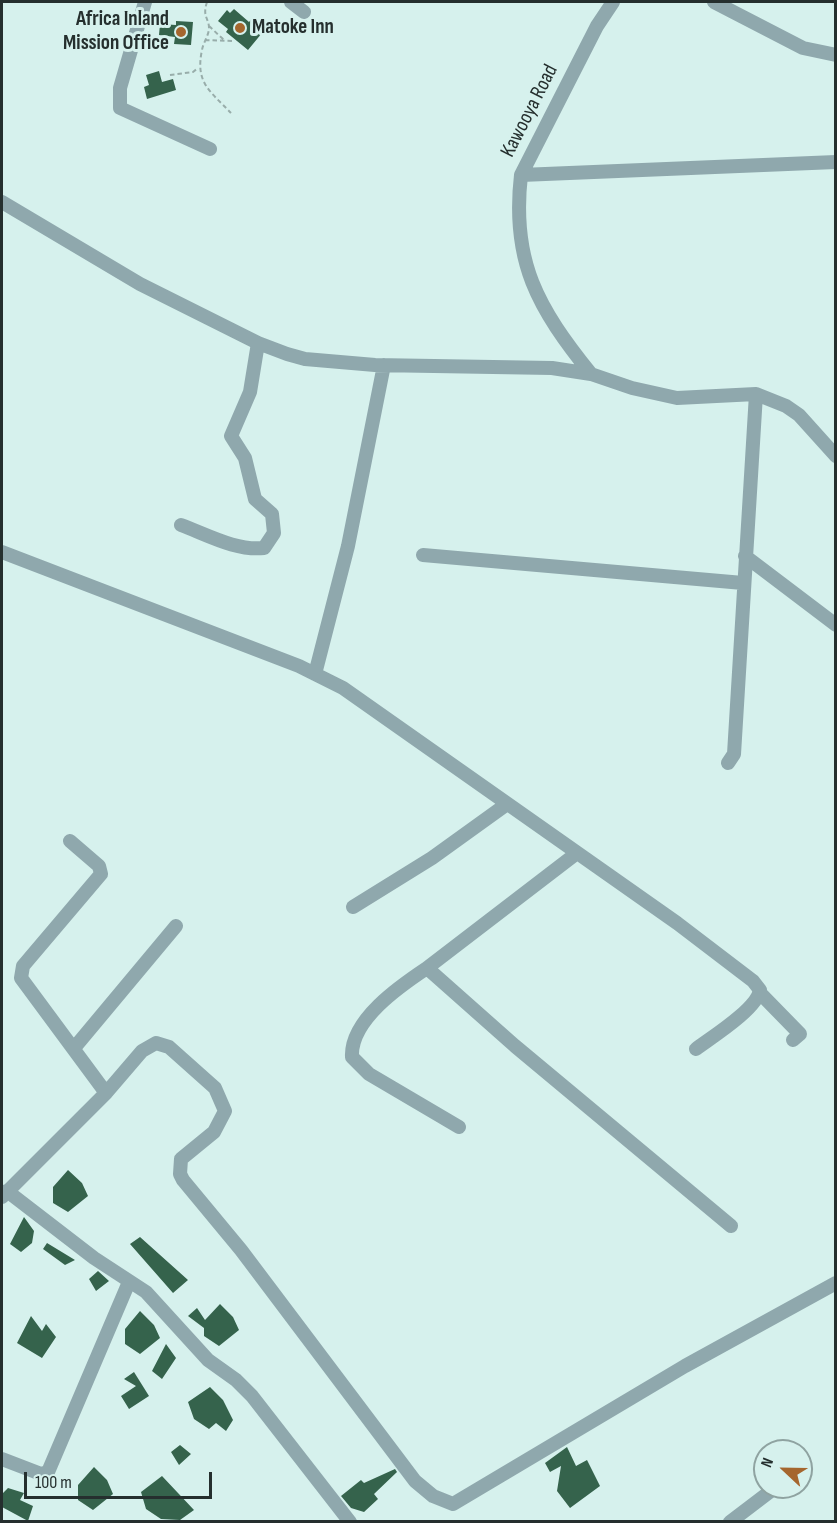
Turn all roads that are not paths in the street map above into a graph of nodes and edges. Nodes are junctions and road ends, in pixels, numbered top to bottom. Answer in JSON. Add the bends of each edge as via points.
{"nodes":[{"id":1,"x":145,"y":2,"type":"edge"},
{"id":2,"x":291,"y":2,"type":"edge"},
{"id":3,"x":613,"y":2,"type":"edge"},
{"id":4,"x":714,"y":2,"type":"edge"},
{"id":5,"x":303,"y":12,"type":"dead end"},
{"id":6,"x":836,"y":55,"type":"edge"},
{"id":7,"x":210,"y":149,"type":"dead end"},
{"id":8,"x":836,"y":162,"type":"edge"},
{"id":9,"x":521,"y":175,"type":"junction"},
{"id":10,"x":2,"y":202,"type":"edge"},
{"id":11,"x":258,"y":343,"type":"junction"},
{"id":12,"x":384,"y":365,"type":"junction"},
{"id":13,"x":591,"y":374,"type":"junction"},
{"id":14,"x":756,"y":394,"type":"junction"},
{"id":15,"x":836,"y":456,"type":"edge"},
{"id":16,"x":182,"y":525,"type":"dead end"},
{"id":17,"x":2,"y":552,"type":"edge"},
{"id":18,"x":423,"y":555,"type":"dead end"},
{"id":19,"x":745,"y":556,"type":"junction"},
{"id":20,"x":743,"y":583,"type":"junction"},
{"id":21,"x":836,"y":625,"type":"edge"},
{"id":22,"x":315,"y":674,"type":"junction"},
{"id":23,"x":728,"y":763,"type":"dead end"},
{"id":24,"x":507,"y":804,"type":"junction"},
{"id":25,"x":70,"y":841,"type":"dead end"},
{"id":26,"x":578,"y":853,"type":"junction"},
{"id":27,"x":353,"y":907,"type":"dead end"},
{"id":28,"x":176,"y":926,"type":"dead end"},
{"id":29,"x":427,"y":968,"type":"junction"},
{"id":30,"x":759,"y":992,"type":"junction"},
{"id":31,"x":793,"y":1040,"type":"dead end"},
{"id":32,"x":75,"y":1047,"type":"junction"},
{"id":33,"x":696,"y":1049,"type":"dead end"},
{"id":34,"x":106,"y":1093,"type":"junction"},
{"id":35,"x":459,"y":1126,"type":"dead end"},
{"id":36,"x":4,"y":1194,"type":"edge"},
{"id":37,"x":730,"y":1226,"type":"dead end"},
{"id":38,"x":129,"y":1282,"type":"junction"},
{"id":39,"x":836,"y":1283,"type":"edge"},
{"id":40,"x":2,"y":1459,"type":"edge"},
{"id":41,"x":760,"y":1499,"type":"edge"},
{"id":42,"x":350,"y":1521,"type":"edge"},
{"id":43,"x":730,"y":1521,"type":"edge"}],
"edges":[{"from":1,"to":7,"type":"street","via":[[120,88],[120,108]]},
{"from":2,"to":5,"type":"street"},
{"from":3,"to":9,"type":"street","name":"Kawooya Road"},
{"from":4,"to":6,"type":"street","via":[[803,48]]},
{"from":8,"to":9,"type":"street"},
{"from":9,"to":13,"type":"street","name":"Kawooya Road","via":[[524,262],[549,316]]},
{"from":10,"to":11,"type":"street","via":[[140,284]]},
{"from":11,"to":12,"type":"street","via":[[305,359]]},
{"from":11,"to":16,"type":"street","via":[[250,392],[231,436],[245,458],[255,500],[272,514],[274,533],[264,549],[242,548]]},
{"from":12,"to":13,"type":"street","via":[[511,366]]},
{"from":12,"to":22,"type":"street","via":[[351,535]]},
{"from":13,"to":14,"type":"street","via":[[677,398]]},
{"from":14,"to":15,"type":"street","via":[[799,415]]},
{"from":14,"to":19,"type":"street"},
{"from":17,"to":22,"type":"street"},
{"from":18,"to":20,"type":"street"},
{"from":19,"to":20,"type":"street"},
{"from":19,"to":21,"type":"street"},
{"from":20,"to":23,"type":"street","via":[[734,754]]},
{"from":22,"to":24,"type":"street","via":[[366,703]]},
{"from":24,"to":26,"type":"street"},
{"from":24,"to":27,"type":"street","via":[[432,858]]},
{"from":25,"to":32,"type":"street","via":[[99,866],[101,874],[21,971],[21,978]]},
{"from":26,"to":29,"type":"street"},
{"from":26,"to":30,"type":"street","via":[[753,981]]},
{"from":28,"to":32,"type":"street"},
{"from":29,"to":35,"type":"street","via":[[377,1007],[353,1042],[352,1057],[369,1074]]},
{"from":29,"to":37,"type":"street"},
{"from":30,"to":31,"type":"street","via":[[800,1034]]},
{"from":30,"to":33,"type":"street","via":[[757,999],[732,1022]]},
{"from":32,"to":34,"type":"street"},
{"from":34,"to":36,"type":"street"},
{"from":34,"to":39,"type":"street","via":[[142,1051],[156,1043],[169,1047],[215,1088],[225,1111],[214,1132],[181,1159],[183,1180],[241,1250],[415,1481],[433,1496],[453,1504]]},
{"from":36,"to":38,"type":"street"},
{"from":38,"to":40,"type":"street","via":[[48,1472],[41,1474]]},
{"from":38,"to":42,"type":"street","via":[[146,1292],[215,1366],[241,1384]]},
{"from":41,"to":43,"type":"street"}]}
